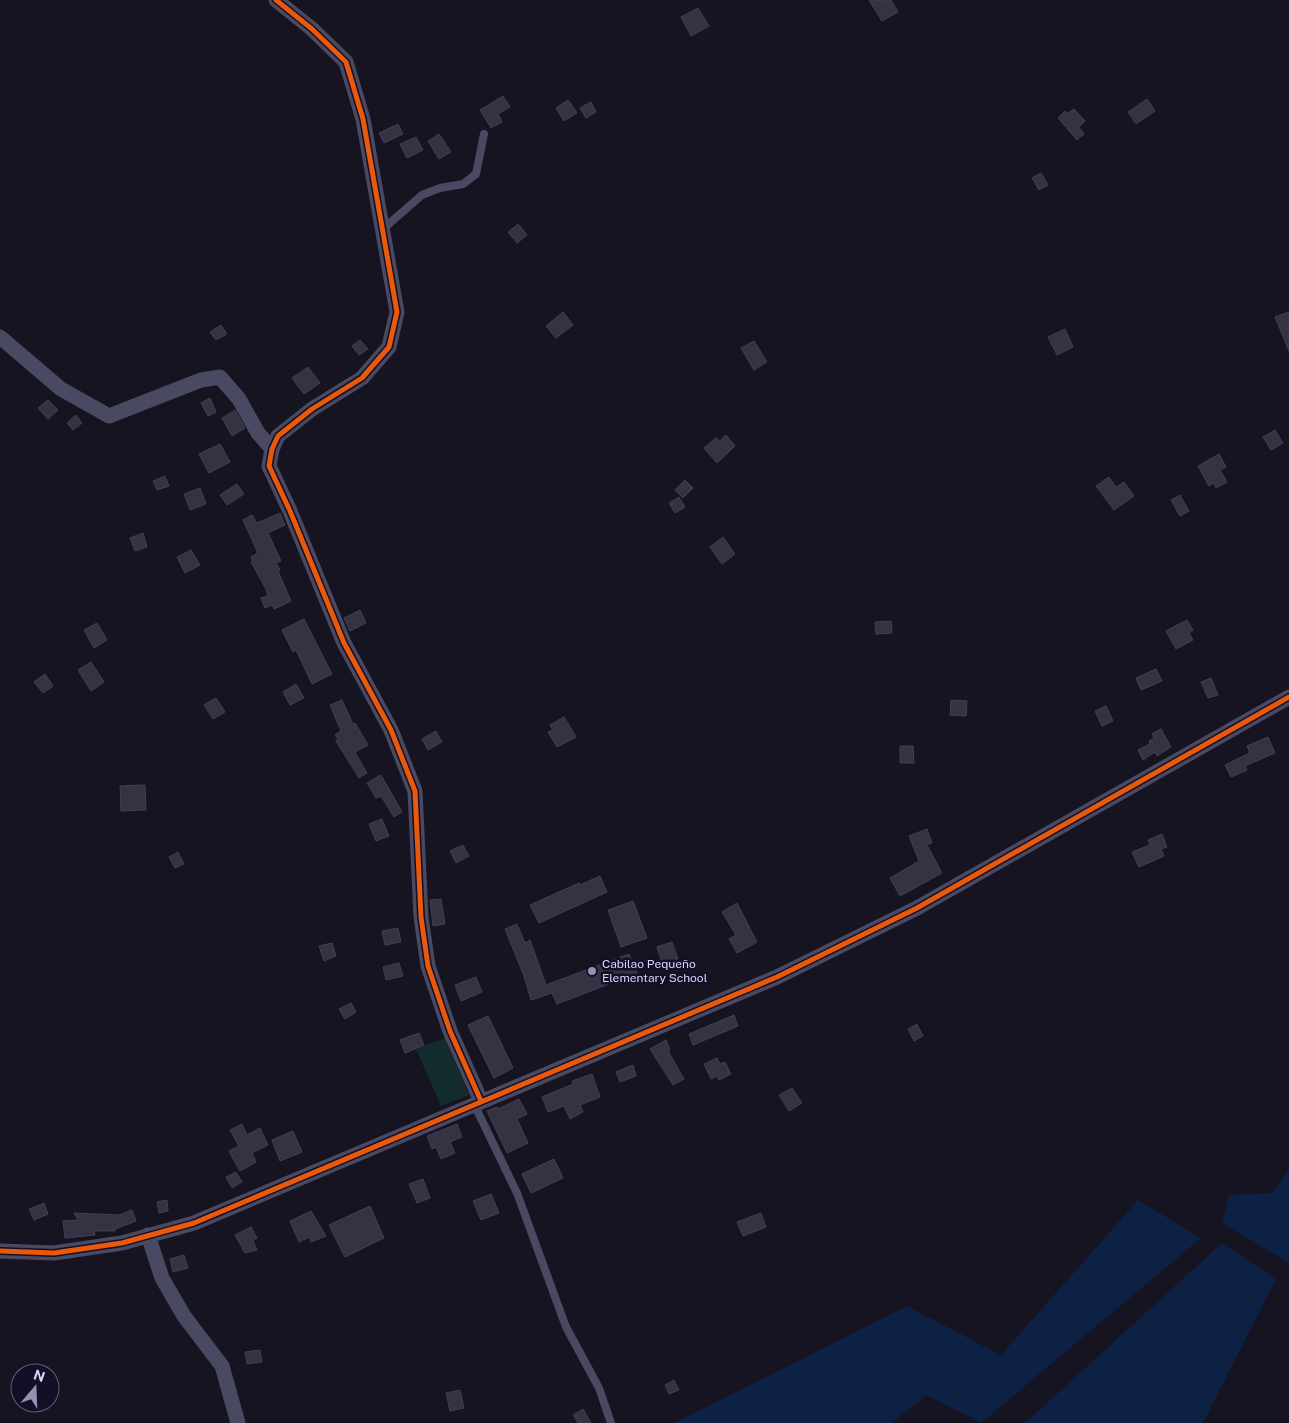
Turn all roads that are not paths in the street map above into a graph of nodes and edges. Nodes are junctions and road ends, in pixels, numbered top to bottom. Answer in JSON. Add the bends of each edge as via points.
{"nodes":[{"id":1,"x":276,"y":0,"type":"edge"},
{"id":2,"x":484,"y":134,"type":"dead end"},
{"id":3,"x":383,"y":229,"type":"junction"},
{"id":4,"x":0,"y":338,"type":"edge"},
{"id":5,"x":272,"y":449,"type":"junction"},
{"id":6,"x":1289,"y":697,"type":"edge"},
{"id":7,"x":477,"y":1102,"type":"junction"},
{"id":8,"x":148,"y":1235,"type":"junction"},
{"id":9,"x":0,"y":1251,"type":"edge"},
{"id":10,"x":238,"y":1423,"type":"edge"},
{"id":11,"x":611,"y":1423,"type":"edge"}],
"edges":[{"from":1,"to":3,"type":"street","via":[[346,62],[364,119]]},
{"from":2,"to":3,"type":"lane","via":[[476,174],[463,184],[422,195]]},
{"from":3,"to":5,"type":"street","via":[[398,312],[389,347],[362,378],[312,409],[278,436]]},
{"from":4,"to":5,"type":"street","via":[[61,389],[109,416],[201,380],[220,377],[239,399],[258,433]]},
{"from":5,"to":7,"type":"street","via":[[269,466],[344,643],[391,730],[415,791],[420,908],[428,966]]},
{"from":6,"to":7,"type":"street","via":[[917,908],[777,977]]},
{"from":7,"to":8,"type":"street","via":[[194,1223]]},
{"from":7,"to":11,"type":"lane","via":[[517,1193],[566,1327],[599,1388]]},
{"from":8,"to":9,"type":"street","via":[[54,1253]]},
{"from":8,"to":10,"type":"street","via":[[162,1278],[184,1316],[222,1366]]}]}
